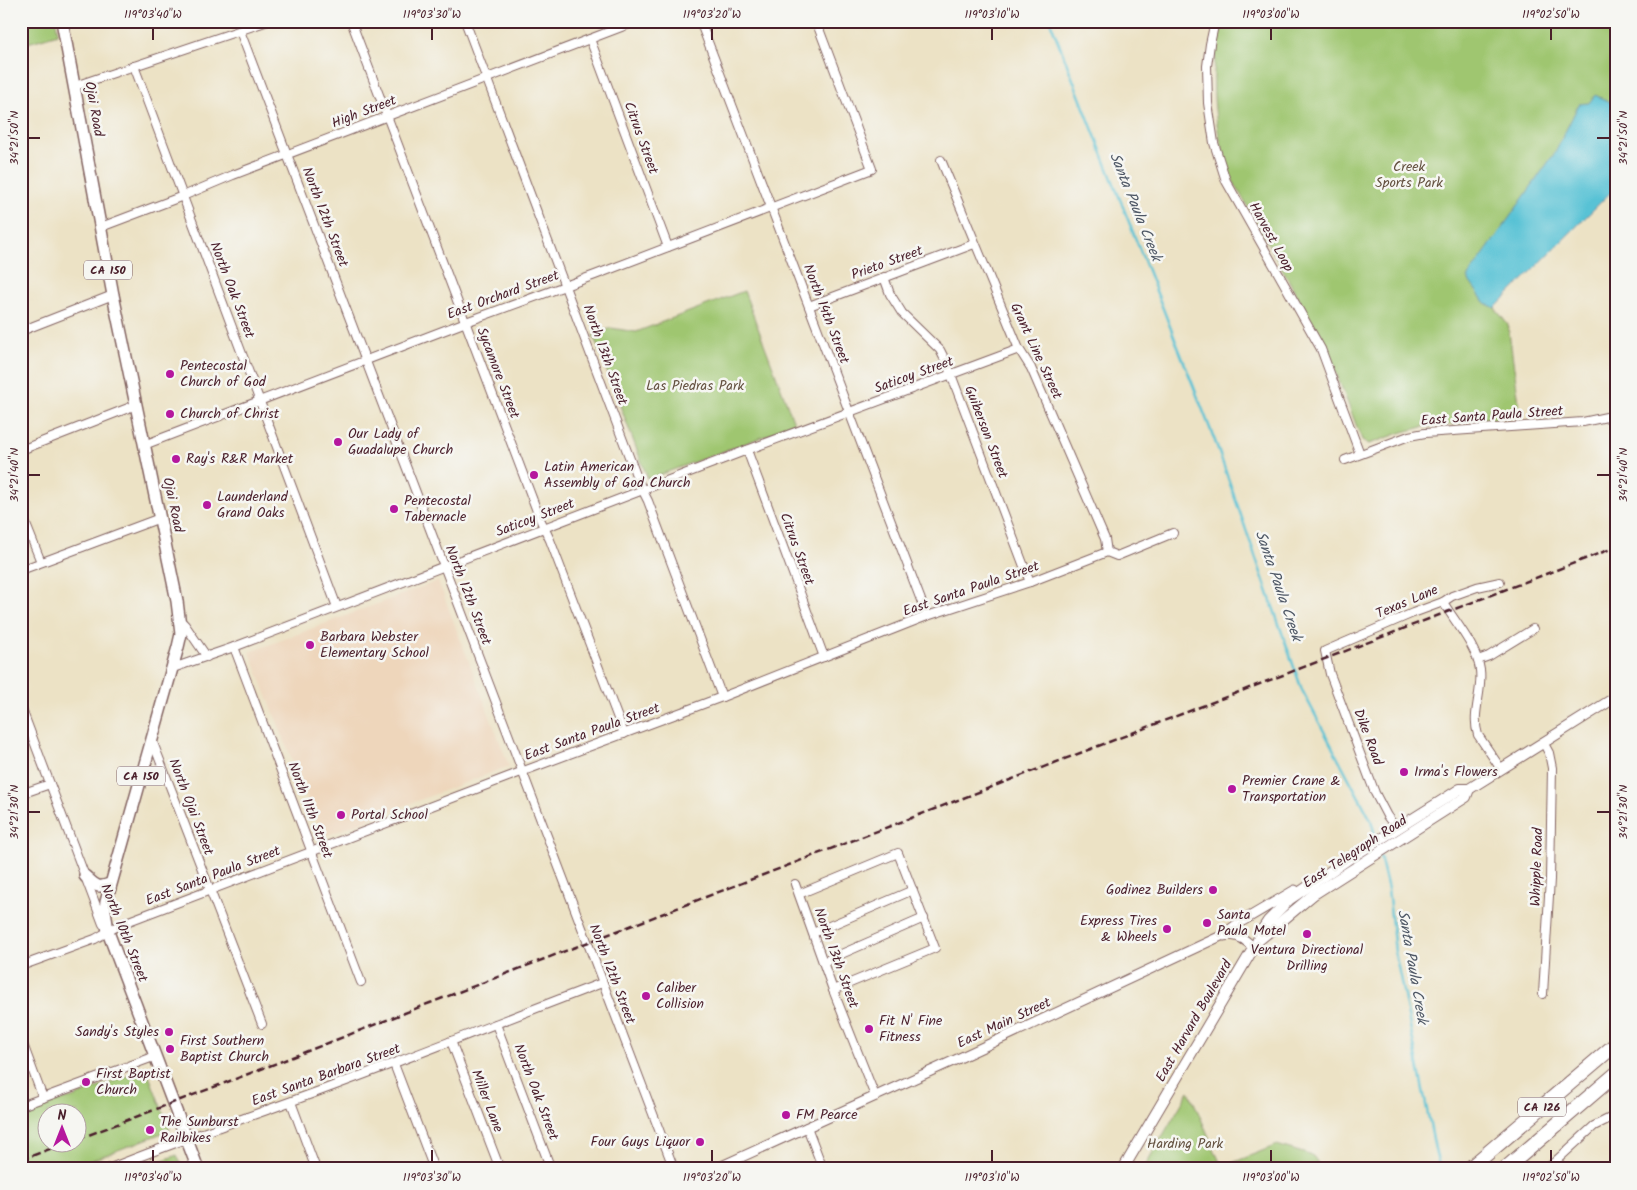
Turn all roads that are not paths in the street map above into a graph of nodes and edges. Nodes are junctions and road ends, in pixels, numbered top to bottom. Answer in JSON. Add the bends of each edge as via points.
{"nodes":[{"id":1,"x":62,"y":21,"type":"edge"},
{"id":2,"x":268,"y":21,"type":"edge"},
{"id":3,"x":351,"y":21,"type":"edge"},
{"id":4,"x":465,"y":21,"type":"edge"},
{"id":5,"x":637,"y":21,"type":"edge"},
{"id":6,"x":700,"y":21,"type":"edge"},
{"id":7,"x":816,"y":21,"type":"edge"},
{"id":8,"x":1215,"y":21,"type":"edge"},
{"id":9,"x":240,"y":31,"type":"junction"},
{"id":10,"x":590,"y":39,"type":"junction"},
{"id":11,"x":134,"y":66,"type":"junction"},
{"id":12,"x":487,"y":78,"type":"junction"},
{"id":13,"x":75,"y":86,"type":"junction"},
{"id":14,"x":387,"y":116,"type":"junction"},
{"id":15,"x":288,"y":154,"type":"junction"},
{"id":16,"x":941,"y":160,"type":"dead end"},
{"id":17,"x":183,"y":196,"type":"junction"},
{"id":18,"x":771,"y":208,"type":"junction"},
{"id":19,"x":101,"y":227,"type":"junction"},
{"id":20,"x":974,"y":244,"type":"junction"},
{"id":21,"x":668,"y":247,"type":"junction"},
{"id":22,"x":884,"y":277,"type":"junction"},
{"id":23,"x":565,"y":285,"type":"junction"},
{"id":24,"x":113,"y":295,"type":"junction"},
{"id":25,"x":809,"y":306,"type":"junction"},
{"id":26,"x":466,"y":322,"type":"junction"},
{"id":27,"x":21,"y":331,"type":"edge"},
{"id":28,"x":1018,"y":349,"type":"junction"},
{"id":29,"x":366,"y":360,"type":"junction"},
{"id":30,"x":951,"y":374,"type":"junction"},
{"id":31,"x":261,"y":401,"type":"junction"},
{"id":32,"x":136,"y":405,"type":"junction"},
{"id":33,"x":850,"y":412,"type":"junction"},
{"id":34,"x":1616,"y":415,"type":"edge"},
{"id":35,"x":144,"y":445,"type":"junction"},
{"id":36,"x":21,"y":450,"type":"edge"},
{"id":37,"x":747,"y":450,"type":"junction"},
{"id":38,"x":1360,"y":454,"type":"junction"},
{"id":39,"x":1344,"y":460,"type":"dead end"},
{"id":40,"x":643,"y":490,"type":"junction"},
{"id":41,"x":21,"y":512,"type":"edge"},
{"id":42,"x":160,"y":518,"type":"junction"},
{"id":43,"x":544,"y":529,"type":"junction"},
{"id":44,"x":1173,"y":533,"type":"dead end"},
{"id":45,"x":1107,"y":552,"type":"junction"},
{"id":46,"x":41,"y":562,"type":"junction"},
{"id":47,"x":444,"y":566,"type":"junction"},
{"id":48,"x":21,"y":570,"type":"edge"},
{"id":49,"x":1030,"y":582,"type":"junction"},
{"id":50,"x":1500,"y":582,"type":"dead end"},
{"id":51,"x":1443,"y":602,"type":"junction"},
{"id":52,"x":337,"y":607,"type":"junction"},
{"id":53,"x":927,"y":616,"type":"junction"},
{"id":54,"x":180,"y":619,"type":"junction"},
{"id":55,"x":1533,"y":630,"type":"dead end"},
{"id":56,"x":234,"y":647,"type":"junction"},
{"id":57,"x":1324,"y":651,"type":"joint"},
{"id":58,"x":207,"y":657,"type":"junction"},
{"id":59,"x":824,"y":657,"type":"junction"},
{"id":60,"x":1478,"y":660,"type":"junction"},
{"id":61,"x":173,"y":668,"type":"junction"},
{"id":62,"x":722,"y":697,"type":"junction"},
{"id":63,"x":1616,"y":697,"type":"edge"},
{"id":64,"x":21,"y":707,"type":"edge"},
{"id":65,"x":624,"y":734,"type":"junction"},
{"id":66,"x":152,"y":738,"type":"junction"},
{"id":67,"x":1543,"y":742,"type":"junction"},
{"id":68,"x":1501,"y":769,"type":"junction"},
{"id":69,"x":522,"y":771,"type":"junction"},
{"id":70,"x":50,"y":784,"type":"junction"},
{"id":71,"x":21,"y":794,"type":"edge"},
{"id":72,"x":1394,"y":835,"type":"junction"},
{"id":73,"x":313,"y":851,"type":"junction"},
{"id":74,"x":1350,"y":864,"type":"junction"},
{"id":75,"x":85,"y":876,"type":"junction"},
{"id":76,"x":110,"y":884,"type":"junction"},
{"id":77,"x":796,"y":884,"type":"dead end"},
{"id":78,"x":210,"y":890,"type":"junction"},
{"id":79,"x":913,"y":890,"type":"junction"},
{"id":80,"x":799,"y":894,"type":"junction"},
{"id":81,"x":1263,"y":910,"type":"joint"},
{"id":82,"x":924,"y":918,"type":"junction"},
{"id":83,"x":108,"y":932,"type":"junction"},
{"id":84,"x":813,"y":933,"type":"junction"},
{"id":85,"x":1221,"y":936,"type":"junction"},
{"id":86,"x":1255,"y":945,"type":"junction"},
{"id":87,"x":823,"y":962,"type":"junction"},
{"id":88,"x":21,"y":966,"type":"edge"},
{"id":89,"x":361,"y":982,"type":"dead end"},
{"id":90,"x":602,"y":983,"type":"junction"},
{"id":91,"x":833,"y":990,"type":"junction"},
{"id":92,"x":1543,"y":994,"type":"dead end"},
{"id":93,"x":262,"y":1024,"type":"dead end"},
{"id":94,"x":496,"y":1024,"type":"junction"},
{"id":95,"x":21,"y":1039,"type":"edge"},
{"id":96,"x":451,"y":1041,"type":"junction"},
{"id":97,"x":1616,"y":1044,"type":"edge"},
{"id":98,"x":156,"y":1056,"type":"junction"},
{"id":99,"x":394,"y":1064,"type":"junction"},
{"id":100,"x":1616,"y":1074,"type":"edge"},
{"id":101,"x":875,"y":1096,"type":"junction"},
{"id":102,"x":43,"y":1098,"type":"junction"},
{"id":103,"x":291,"y":1102,"type":"junction"},
{"id":104,"x":21,"y":1106,"type":"edge"},
{"id":105,"x":1616,"y":1115,"type":"edge"},
{"id":106,"x":807,"y":1127,"type":"junction"},
{"id":107,"x":187,"y":1138,"type":"junction"},
{"id":108,"x":108,"y":1169,"type":"edge"},
{"id":109,"x":198,"y":1169,"type":"edge"},
{"id":110,"x":316,"y":1169,"type":"edge"},
{"id":111,"x":434,"y":1169,"type":"edge"},
{"id":112,"x":500,"y":1169,"type":"edge"},
{"id":113,"x":552,"y":1169,"type":"edge"},
{"id":114,"x":674,"y":1169,"type":"edge"},
{"id":115,"x":715,"y":1169,"type":"edge"},
{"id":116,"x":824,"y":1169,"type":"edge"},
{"id":117,"x":1123,"y":1169,"type":"edge"},
{"id":118,"x":1469,"y":1169,"type":"edge"},
{"id":119,"x":1505,"y":1169,"type":"edge"},
{"id":120,"x":1547,"y":1169,"type":"edge"}],
"edges":[{"from":1,"to":13,"type":"main road","name":"Ojai Road","number":"CA 150"},
{"from":2,"to":9,"type":"street"},
{"from":3,"to":14,"type":"street","name":"Sycamore Street"},
{"from":4,"to":12,"type":"street","name":"North 13th Street"},
{"from":5,"to":10,"type":"street","name":"High Street"},
{"from":6,"to":18,"type":"street","name":"North 14th Street"},
{"from":7,"to":18,"type":"street","name":"East Orchard Street","via":[[872,169]]},
{"from":8,"to":38,"type":"street","name":"Harvest Loop","via":[[1207,66],[1208,103],[1214,143],[1226,181],[1321,349]]},
{"from":9,"to":11,"type":"street"},
{"from":9,"to":15,"type":"street","name":"North 12th Street"},
{"from":10,"to":12,"type":"street","name":"High Street"},
{"from":10,"to":21,"type":"street","name":"Citrus Street"},
{"from":11,"to":13,"type":"street"},
{"from":11,"to":17,"type":"street","name":"North Oak Street"},
{"from":12,"to":14,"type":"street","name":"High Street"},
{"from":12,"to":23,"type":"street","name":"North 13th Street"},
{"from":13,"to":19,"type":"main road","name":"Ojai Road","number":"CA 150"},
{"from":14,"to":15,"type":"street","name":"High Street"},
{"from":14,"to":26,"type":"street","name":"Sycamore Street"},
{"from":15,"to":17,"type":"street","name":"High Street"},
{"from":15,"to":29,"type":"street","name":"North 12th Street"},
{"from":16,"to":20,"type":"street","name":"Grant Line Street"},
{"from":17,"to":19,"type":"street","name":"High Street"},
{"from":17,"to":31,"type":"street","name":"North Oak Street"},
{"from":18,"to":21,"type":"street","name":"East Orchard Street"},
{"from":18,"to":25,"type":"street","name":"North 14th Street"},
{"from":19,"to":24,"type":"main road","name":"Ojai Road","number":"CA 150"},
{"from":20,"to":22,"type":"street","name":"Prieto Street"},
{"from":20,"to":28,"type":"street","name":"Grant Line Street"},
{"from":21,"to":23,"type":"street","name":"East Orchard Street"},
{"from":22,"to":25,"type":"street","name":"Prieto Street"},
{"from":22,"to":30,"type":"street","name":"Guiberson Street","via":[[902,313],[940,350]]},
{"from":23,"to":26,"type":"street","name":"East Orchard Street"},
{"from":23,"to":40,"type":"street","name":"North 13th Street"},
{"from":24,"to":27,"type":"street"},
{"from":24,"to":32,"type":"main road","name":"Ojai Road","number":"CA 150"},
{"from":25,"to":33,"type":"street","name":"North 14th Street"},
{"from":26,"to":29,"type":"street","name":"East Orchard Street"},
{"from":26,"to":43,"type":"street","name":"Sycamore Street"},
{"from":28,"to":30,"type":"street","name":"Saticoy Street"},
{"from":28,"to":45,"type":"street","name":"Grant Line Street","via":[[1039,386],[1105,539]]},
{"from":29,"to":31,"type":"street","name":"East Orchard Street"},
{"from":29,"to":47,"type":"street","name":"North 12th Street"},
{"from":30,"to":33,"type":"street","name":"Saticoy Street"},
{"from":30,"to":49,"type":"street","name":"Guiberson Street"},
{"from":31,"to":35,"type":"street","name":"East Orchard Street"},
{"from":31,"to":52,"type":"street","name":"North Oak Street"},
{"from":32,"to":35,"type":"main road","name":"Ojai Road","number":"CA 150"},
{"from":32,"to":36,"type":"street"},
{"from":33,"to":37,"type":"street","name":"Saticoy Street"},
{"from":33,"to":53,"type":"street","name":"North 14th Street"},
{"from":34,"to":38,"type":"street","name":"East Santa Paula Street","via":[[1583,422],[1425,432]]},
{"from":35,"to":42,"type":"main road","name":"Ojai Road","number":"CA 150"},
{"from":37,"to":40,"type":"street","name":"Saticoy Street"},
{"from":37,"to":59,"type":"street","name":"Citrus Street"},
{"from":38,"to":39,"type":"street","name":"East Santa Paula Street"},
{"from":40,"to":43,"type":"street","name":"Saticoy Street"},
{"from":40,"to":62,"type":"street","name":"North 13th Street"},
{"from":41,"to":46,"type":"street"},
{"from":42,"to":46,"type":"street"},
{"from":42,"to":54,"type":"main road","name":"Ojai Road","number":"CA 150"},
{"from":43,"to":47,"type":"street","name":"Saticoy Street"},
{"from":43,"to":65,"type":"street","name":"Sycamore Street"},
{"from":44,"to":45,"type":"street","name":"East Santa Paula Street","via":[[1117,556]]},
{"from":45,"to":49,"type":"street","name":"East Santa Paula Street"},
{"from":46,"to":48,"type":"street"},
{"from":47,"to":52,"type":"street","name":"Saticoy Street"},
{"from":47,"to":69,"type":"street","name":"North 12th Street"},
{"from":49,"to":53,"type":"street","name":"East Santa Paula Street"},
{"from":50,"to":51,"type":"street","name":"Texas Lane","via":[[1477,587]]},
{"from":51,"to":57,"type":"street","name":"Texas Lane"},
{"from":51,"to":60,"type":"street"},
{"from":52,"to":56,"type":"street","name":"Saticoy Street"},
{"from":53,"to":59,"type":"street","name":"East Santa Paula Street"},
{"from":54,"to":58,"type":"street"},
{"from":54,"to":61,"type":"main road","name":"Ojai Road","number":"CA 150","via":[[181,634]]},
{"from":55,"to":60,"type":"street"},
{"from":56,"to":58,"type":"street","name":"Saticoy Street"},
{"from":56,"to":73,"type":"street","name":"North 11th Street"},
{"from":57,"to":72,"type":"street","name":"Dike Road","via":[[1330,674]]},
{"from":58,"to":61,"type":"street","name":"Saticoy Street"},
{"from":59,"to":62,"type":"street","name":"East Santa Paula Street"},
{"from":60,"to":68,"type":"street","via":[[1480,684],[1476,730]]},
{"from":61,"to":66,"type":"main road","name":"Ojai Road","number":"CA 150"},
{"from":62,"to":65,"type":"street","name":"East Santa Paula Street"},
{"from":63,"to":67,"type":"main road","name":"East Telegraph Road"},
{"from":64,"to":70,"type":"street","name":"North 10th Street"},
{"from":65,"to":69,"type":"street","name":"East Santa Paula Street"},
{"from":66,"to":76,"type":"main road","name":"Ojai Road","number":"CA 150"},
{"from":66,"to":78,"type":"street","name":"North Ojai Street"},
{"from":67,"to":68,"type":"main road","name":"East Telegraph Road"},
{"from":67,"to":92,"type":"street","name":"Whipple Road","via":[[1552,768]]},
{"from":68,"to":72,"type":"main road","name":"East Telegraph Road","via":[[1469,789],[1460,789]]},
{"from":69,"to":73,"type":"street","name":"East Santa Paula Street"},
{"from":69,"to":90,"type":"street","name":"North 12th Street"},
{"from":70,"to":71,"type":"street"},
{"from":70,"to":75,"type":"street","name":"North 10th Street"},
{"from":72,"to":74,"type":"main road","name":"East Telegraph Road"},
{"from":73,"to":78,"type":"street","name":"East Santa Paula Street"},
{"from":73,"to":89,"type":"street","name":"North 11th Street"},
{"from":74,"to":81,"type":"street","name":"East Telegraph Road"},
{"from":74,"to":86,"type":"main road","name":"East Harvard Boulevard","via":[[1280,908],[1262,930]]},
{"from":75,"to":76,"type":"main road","via":[[98,887]]},
{"from":75,"to":83,"type":"street","name":"North 10th Street"},
{"from":76,"to":83,"type":"main road","name":"Ojai Road","number":"CA 150","via":[[104,910]]},
{"from":77,"to":80,"type":"street","name":"North 13th Street"},
{"from":78,"to":83,"type":"street","name":"East Santa Paula Street","via":[[120,924]]},
{"from":78,"to":93,"type":"street","name":"North Ojai Street"},
{"from":79,"to":80,"type":"street","via":[[898,853]]},
{"from":79,"to":82,"type":"street"},
{"from":79,"to":84,"type":"street"},
{"from":80,"to":84,"type":"street","name":"North 13th Street"},
{"from":81,"to":85,"type":"street","name":"East Main Street"},
{"from":82,"to":87,"type":"street"},
{"from":82,"to":91,"type":"street","via":[[935,948]]},
{"from":83,"to":88,"type":"street","name":"East Santa Paula Street"},
{"from":83,"to":98,"type":"main road","name":"North 10th Street","number":"CA 150"},
{"from":84,"to":87,"type":"street","name":"North 13th Street"},
{"from":85,"to":86,"type":"street","via":[[1240,936]]},
{"from":85,"to":101,"type":"street","name":"East Main Street"},
{"from":86,"to":117,"type":"main road","name":"East Harvard Boulevard"},
{"from":87,"to":91,"type":"street","name":"North 13th Street"},
{"from":90,"to":94,"type":"street","name":"East Santa Barbara Street"},
{"from":90,"to":114,"type":"street","name":"North 12th Street"},
{"from":91,"to":101,"type":"street","name":"North 13th Street"},
{"from":94,"to":96,"type":"street","name":"East Santa Barbara Street"},
{"from":94,"to":113,"type":"street","name":"North Oak Street"},
{"from":95,"to":102,"type":"street"},
{"from":96,"to":99,"type":"street","name":"East Santa Barbara Street"},
{"from":96,"to":112,"type":"street","name":"Miller Lane"},
{"from":97,"to":118,"type":"highway","number":"CA 126"},
{"from":98,"to":102,"type":"street"},
{"from":98,"to":107,"type":"main road","name":"North 10th Street","number":"CA 150"},
{"from":99,"to":103,"type":"street","name":"East Santa Barbara Street"},
{"from":99,"to":111,"type":"street"},
{"from":100,"to":119,"type":"highway","number":"CA 126"},
{"from":101,"to":106,"type":"street","name":"East Main Street"},
{"from":102,"to":104,"type":"street"},
{"from":103,"to":107,"type":"street","name":"East Santa Barbara Street"},
{"from":103,"to":110,"type":"street"},
{"from":105,"to":120,"type":"street","via":[[1594,1126]]},
{"from":106,"to":115,"type":"street","name":"East Main Street"},
{"from":106,"to":116,"type":"street"},
{"from":107,"to":108,"type":"street","name":"East Santa Barbara Street"},
{"from":107,"to":109,"type":"main road","name":"North 10th Street","number":"CA 150"}]}
